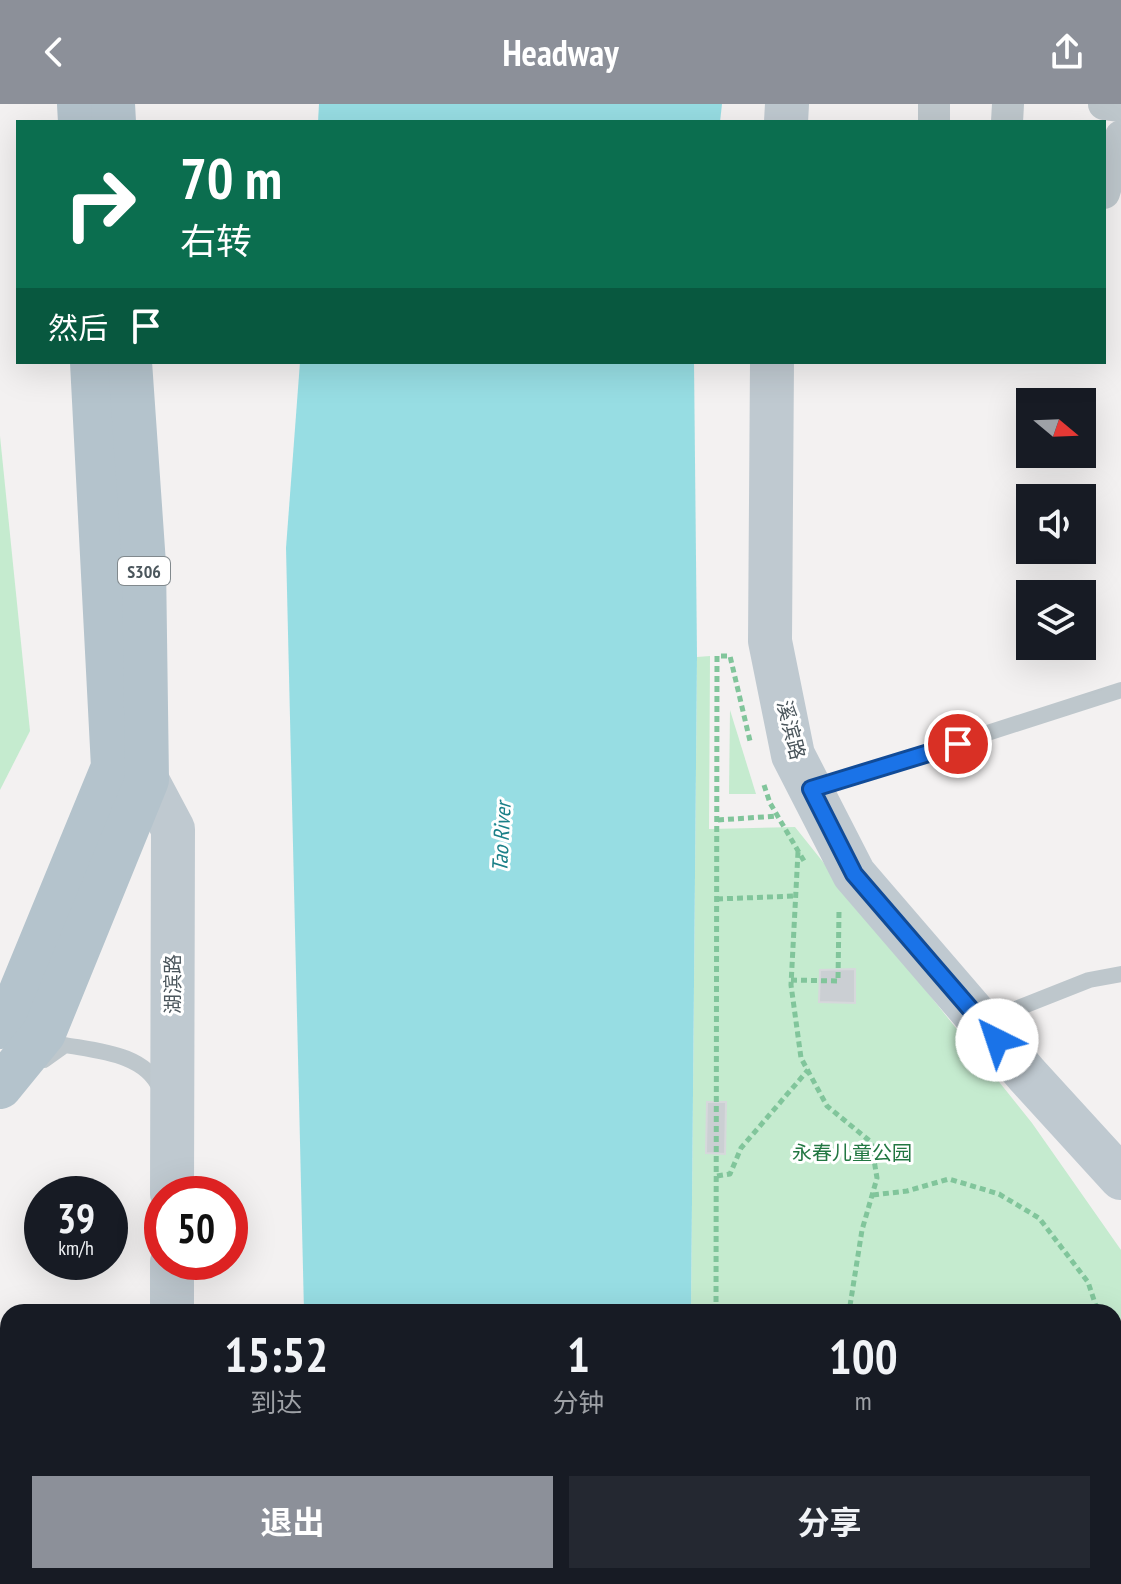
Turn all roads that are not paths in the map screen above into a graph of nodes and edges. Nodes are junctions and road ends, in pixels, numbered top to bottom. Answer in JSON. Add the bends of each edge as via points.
{"nodes":[{"id":1,"x":1104,"y":104,"type":"edge"},
{"id":2,"x":1121,"y":106,"type":"edge"},
{"id":3,"x":1121,"y":136,"type":"edge"},
{"id":4,"x":1106,"y":186,"type":"edge"},
{"id":5,"x":92,"y":364,"type":"edge"},
{"id":6,"x":130,"y":364,"type":"edge"},
{"id":7,"x":772,"y":364,"type":"edge"},
{"id":8,"x":1121,"y":690,"type":"edge"},
{"id":9,"x":147,"y":780,"type":"junction"},
{"id":10,"x":813,"y":822,"type":"junction"},
{"id":11,"x":1121,"y":974,"type":"edge"},
{"id":12,"x":982,"y":1023,"type":"junction"},
{"id":13,"x":0,"y":1027,"type":"edge"},
{"id":14,"x":0,"y":1089,"type":"edge"},
{"id":15,"x":173,"y":1120,"type":"junction"},
{"id":16,"x":172,"y":1176,"type":"edge"},
{"id":17,"x":1121,"y":1178,"type":"edge"},
{"id":18,"x":172,"y":1280,"type":"edge"},
{"id":19,"x":172,"y":1304,"type":"edge"}],
"edges":[{"from":1,"to":2,"type":"street"},
{"from":3,"to":4,"type":"street"},
{"from":5,"to":13,"type":"main road","number":"S306","via":[[113,767],[13,1010]]},
{"from":6,"to":9,"type":"main road","number":"S306","via":[[144,564]]},
{"from":7,"to":10,"type":"main road","name":"溪滨路","via":[[770,641]]},
{"from":8,"to":10,"type":"lane"},
{"from":9,"to":14,"type":"main road","number":"S306","via":[[44,1033]]},
{"from":9,"to":15,"type":"main road","name":"湖滨路","via":[[173,829]]},
{"from":10,"to":12,"type":"main road","name":"溪滨路"},
{"from":11,"to":12,"type":"lane","via":[[1089,980]]},
{"from":12,"to":17,"type":"main road","name":"溪滨路"},
{"from":14,"to":15,"type":"lane","via":[[65,1045],[118,1055],[154,1074]]},
{"from":15,"to":16,"type":"main road","name":"湖滨路"},
{"from":18,"to":19,"type":"main road"}]}
